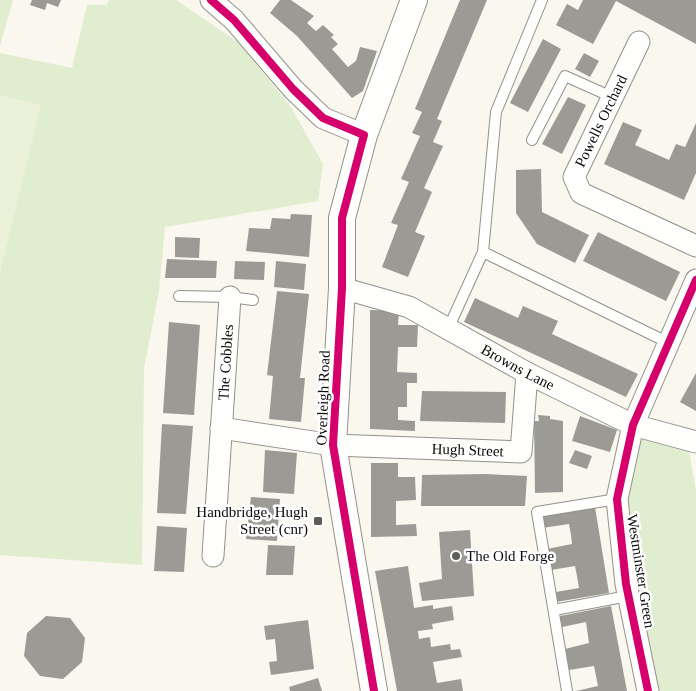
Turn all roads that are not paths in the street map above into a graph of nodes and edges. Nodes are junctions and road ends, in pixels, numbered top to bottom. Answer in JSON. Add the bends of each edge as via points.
{"nodes":[{"id":1,"x":211,"y":0,"type":"edge"},
{"id":2,"x":414,"y":0,"type":"edge"},
{"id":3,"x":542,"y":0,"type":"edge"},
{"id":4,"x":638,"y":42,"type":"dead end"},
{"id":5,"x":612,"y":97,"type":"junction"},
{"id":6,"x":364,"y":135,"type":"junction"},
{"id":7,"x":532,"y":140,"type":"dead end"},
{"id":8,"x":696,"y":246,"type":"edge"},
{"id":9,"x":483,"y":252,"type":"junction"},
{"id":10,"x":696,"y":280,"type":"edge"},
{"id":11,"x":342,"y":288,"type":"junction"},
{"id":12,"x":180,"y":296,"type":"dead end"},
{"id":13,"x":230,"y":297,"type":"junction"},
{"id":14,"x":253,"y":300,"type":"dead end"},
{"id":15,"x":448,"y":329,"type":"junction"},
{"id":16,"x":669,"y":342,"type":"junction"},
{"id":17,"x":527,"y":373,"type":"junction"},
{"id":18,"x":633,"y":425,"type":"junction"},
{"id":19,"x":221,"y":428,"type":"junction"},
{"id":20,"x":696,"y":442,"type":"edge"},
{"id":21,"x":333,"y":445,"type":"junction"},
{"id":22,"x":617,"y":500,"type":"junction"},
{"id":23,"x":212,"y":556,"type":"dead end"},
{"id":24,"x":628,"y":596,"type":"junction"},
{"id":25,"x":554,"y":610,"type":"junction"},
{"id":26,"x":374,"y":691,"type":"edge"},
{"id":27,"x":567,"y":691,"type":"edge"},
{"id":28,"x":648,"y":691,"type":"edge"}],
"edges":[{"from":1,"to":6,"type":"street","via":[[234,20],[293,89],[324,118]]},
{"from":2,"to":6,"type":"street","name":"Overleigh Road"},
{"from":3,"to":9,"type":"lane","via":[[496,112]]},
{"from":4,"to":5,"type":"street","name":"Powells Orchard"},
{"from":5,"to":7,"type":"lane","via":[[565,76]]},
{"from":5,"to":8,"type":"street","name":"Powells Orchard","via":[[574,176],[581,193]]},
{"from":6,"to":11,"type":"street","name":"Overleigh Road","via":[[342,218]]},
{"from":9,"to":15,"type":"lane"},
{"from":9,"to":16,"type":"lane"},
{"from":10,"to":16,"type":"street"},
{"from":11,"to":15,"type":"street","name":"Browns Lane","via":[[409,307]]},
{"from":11,"to":21,"type":"street","name":"Overleigh Road"},
{"from":12,"to":13,"type":"lane"},
{"from":13,"to":14,"type":"lane"},
{"from":13,"to":19,"type":"street","name":"The Cobbles"},
{"from":15,"to":17,"type":"street","name":"Browns Lane"},
{"from":16,"to":18,"type":"street","name":"Westminster Green"},
{"from":17,"to":18,"type":"street","name":"Browns Lane"},
{"from":17,"to":21,"type":"street","name":"Hugh Street","via":[[521,452]]},
{"from":18,"to":20,"type":"street","name":"Browns Lane"},
{"from":18,"to":22,"type":"street","name":"Westminster Green"},
{"from":19,"to":21,"type":"street"},
{"from":19,"to":23,"type":"street","name":"The Cobbles"},
{"from":21,"to":26,"type":"street","name":"Overleigh Road"},
{"from":22,"to":24,"type":"street","name":"Westminster Green"},
{"from":22,"to":25,"type":"lane","via":[[537,512]]},
{"from":24,"to":25,"type":"lane"},
{"from":24,"to":28,"type":"street","name":"Westminster Green"},
{"from":25,"to":27,"type":"lane"}]}
